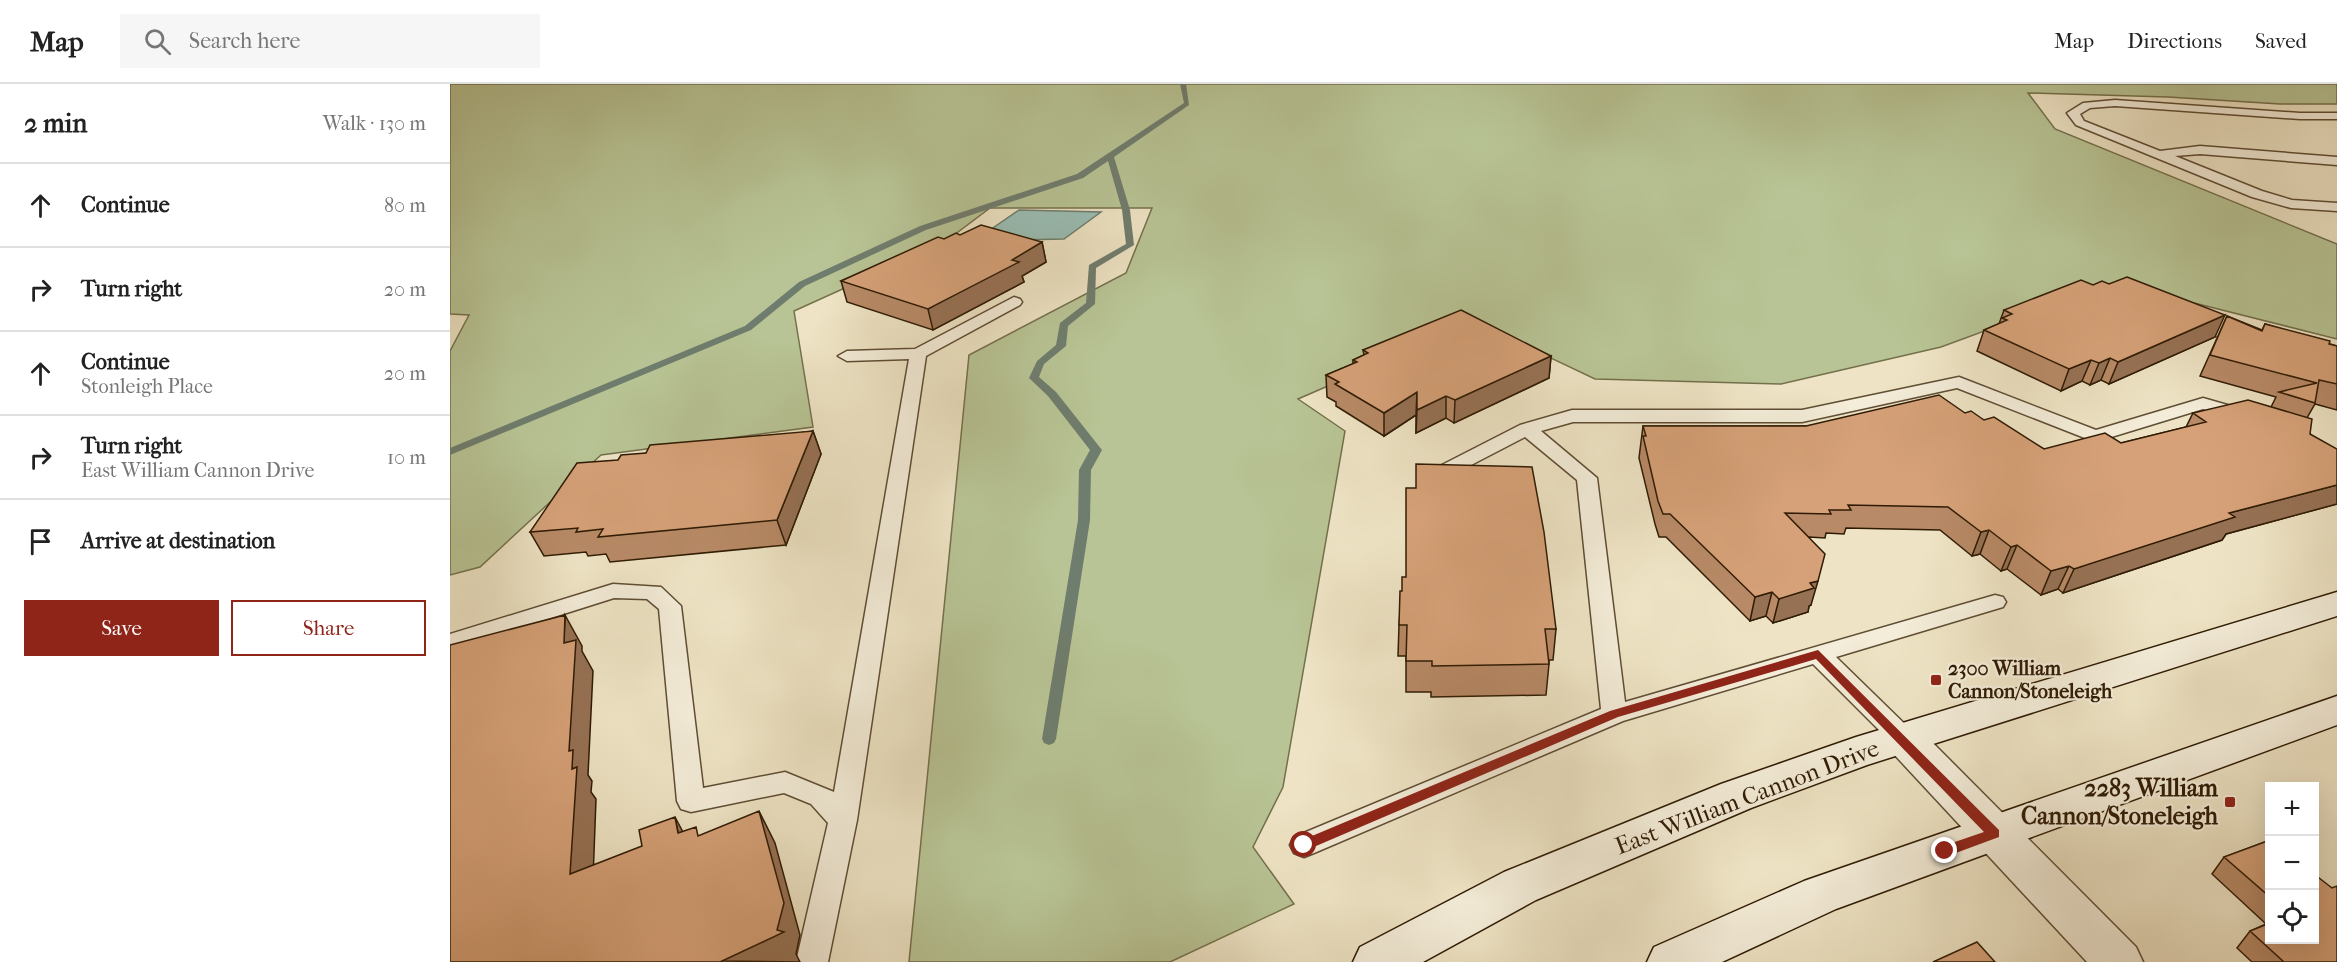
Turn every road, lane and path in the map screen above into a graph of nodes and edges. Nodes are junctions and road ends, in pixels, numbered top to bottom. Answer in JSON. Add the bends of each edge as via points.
{"nodes":[{"id":1,"x":2337,"y":116,"type":"edge"},
{"id":2,"x":2160,"y":155,"type":"junction"},
{"id":3,"x":2337,"y":161,"type":"edge"},
{"id":4,"x":2337,"y":207,"type":"edge"},
{"id":5,"x":1014,"y":302,"type":"dead end"},
{"id":6,"x":918,"y":354,"type":"junction"},
{"id":7,"x":847,"y":356,"type":"dead end"},
{"id":8,"x":2258,"y":420,"type":"edge"},
{"id":9,"x":1527,"y":429,"type":"junction"},
{"id":10,"x":1441,"y":473,"type":"edge"},
{"id":11,"x":1995,"y":602,"type":"dead end"},
{"id":12,"x":2337,"y":604,"type":"edge"},
{"id":13,"x":450,"y":642,"type":"edge"},
{"id":14,"x":1818,"y":654,"type":"junction"},
{"id":15,"x":2337,"y":710,"type":"edge"},
{"id":16,"x":1614,"y":714,"type":"junction"},
{"id":17,"x":1904,"y":739,"type":"junction"},
{"id":18,"x":843,"y":820,"type":"junction"},
{"id":19,"x":1994,"y":834,"type":"junction"},
{"id":20,"x":1304,"y":845,"type":"dead end"},
{"id":21,"x":812,"y":962,"type":"edge"},
{"id":22,"x":1377,"y":962,"type":"edge"},
{"id":23,"x":1671,"y":962,"type":"edge"},
{"id":24,"x":2119,"y":962,"type":"edge"}],
"edges":[{"from":1,"to":2,"type":"lane","via":[[2300,117],[2115,103],[2087,105],[2073,113],[2080,123]]},
{"from":2,"to":3,"type":"lane","via":[[2200,150]]},
{"from":2,"to":4,"type":"lane","via":[[2291,204]]},
{"from":5,"to":6,"type":"lane"},
{"from":6,"to":7,"type":"lane"},
{"from":6,"to":18,"type":"lane"},
{"from":8,"to":9,"type":"lane","via":[[2203,403],[2095,436],[1959,382],[1802,416],[1572,416]]},
{"from":9,"to":10,"type":"lane"},
{"from":9,"to":16,"type":"lane","via":[[1587,478]]},
{"from":11,"to":14,"type":"lane"},
{"from":12,"to":17,"type":"main road","name":"East William Cannon Drive"},
{"from":13,"to":18,"type":"lane","via":[[613,591],[652,592],[670,606],[692,801],[785,782],[821,796]]},
{"from":14,"to":16,"type":"lane"},
{"from":14,"to":17,"type":"lane"},
{"from":15,"to":19,"type":"main road"},
{"from":16,"to":20,"type":"lane"},
{"from":17,"to":19,"type":"main road"},
{"from":17,"to":22,"type":"main road","name":"East William Cannon Drive","via":[[1736,796],[1520,886]]},
{"from":18,"to":21,"type":"lane"},
{"from":19,"to":23,"type":"main road","via":[[1820,895]]},
{"from":19,"to":24,"type":"main road"}]}
